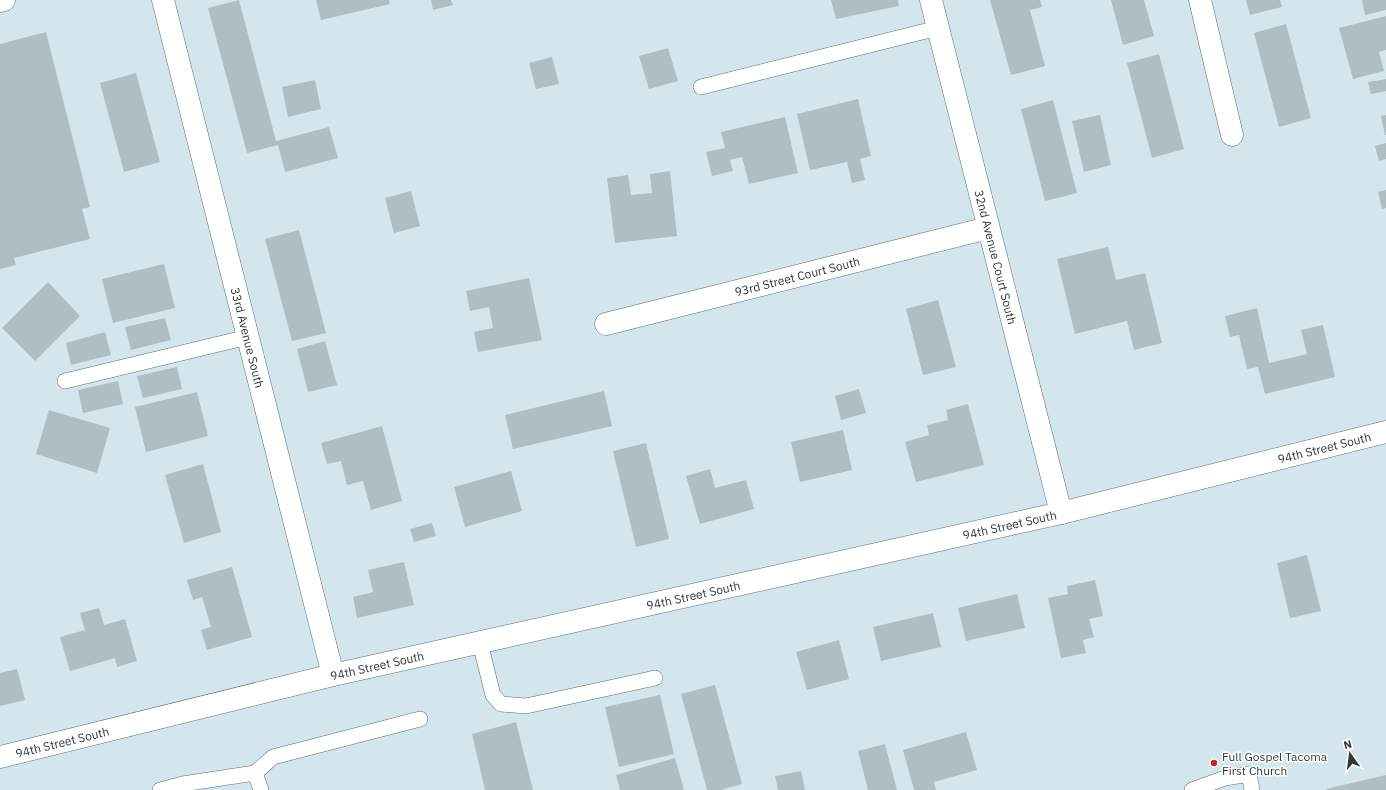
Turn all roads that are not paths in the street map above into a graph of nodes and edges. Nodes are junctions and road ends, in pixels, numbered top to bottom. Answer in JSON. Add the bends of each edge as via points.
{"nodes":[{"id":1,"x":4,"y":0,"type":"edge"},
{"id":2,"x":163,"y":0,"type":"edge"},
{"id":3,"x":930,"y":0,"type":"edge"},
{"id":4,"x":1200,"y":0,"type":"edge"},
{"id":5,"x":0,"y":1,"type":"edge"},
{"id":6,"x":938,"y":28,"type":"junction"},
{"id":7,"x":701,"y":87,"type":"dead end"},
{"id":8,"x":1232,"y":135,"type":"dead end"},
{"id":9,"x":988,"y":228,"type":"junction"},
{"id":10,"x":606,"y":324,"type":"dead end"},
{"id":11,"x":248,"y":337,"type":"junction"},
{"id":12,"x":65,"y":381,"type":"dead end"},
{"id":13,"x":1386,"y":432,"type":"edge"},
{"id":14,"x":1061,"y":513,"type":"junction"},
{"id":15,"x":480,"y":643,"type":"junction"},
{"id":16,"x":333,"y":675,"type":"junction"},
{"id":17,"x":655,"y":678,"type":"dead end"},
{"id":18,"x":420,"y":719,"type":"dead end"},
{"id":19,"x":0,"y":757,"type":"edge"},
{"id":20,"x":255,"y":773,"type":"junction"},
{"id":21,"x":160,"y":790,"type":"edge"},
{"id":22,"x":261,"y":790,"type":"edge"},
{"id":23,"x":1192,"y":790,"type":"edge"},
{"id":24,"x":1252,"y":790,"type":"edge"}],
"edges":[{"from":1,"to":5,"type":"street"},
{"from":2,"to":11,"type":"street","name":"33rd Avenue South"},
{"from":3,"to":6,"type":"street","name":"32nd Avenue Court South"},
{"from":4,"to":8,"type":"street"},
{"from":6,"to":7,"type":"lane"},
{"from":6,"to":9,"type":"street","name":"32nd Avenue Court South"},
{"from":9,"to":10,"type":"street","name":"93rd Street Court South"},
{"from":9,"to":14,"type":"street","name":"32nd Avenue Court South"},
{"from":11,"to":12,"type":"lane"},
{"from":11,"to":16,"type":"street","name":"33rd Avenue South"},
{"from":13,"to":14,"type":"street","name":"94th Street South"},
{"from":14,"to":15,"type":"street","name":"94th Street South"},
{"from":15,"to":16,"type":"street","name":"94th Street South"},
{"from":15,"to":17,"type":"lane","via":[[493,695],[501,704],[526,706]]},
{"from":16,"to":19,"type":"street","name":"94th Street South"},
{"from":18,"to":20,"type":"lane","via":[[273,757]]},
{"from":20,"to":21,"type":"lane"},
{"from":20,"to":22,"type":"lane"},
{"from":23,"to":24,"type":"lane","via":[[1225,778],[1249,774]]}]}
